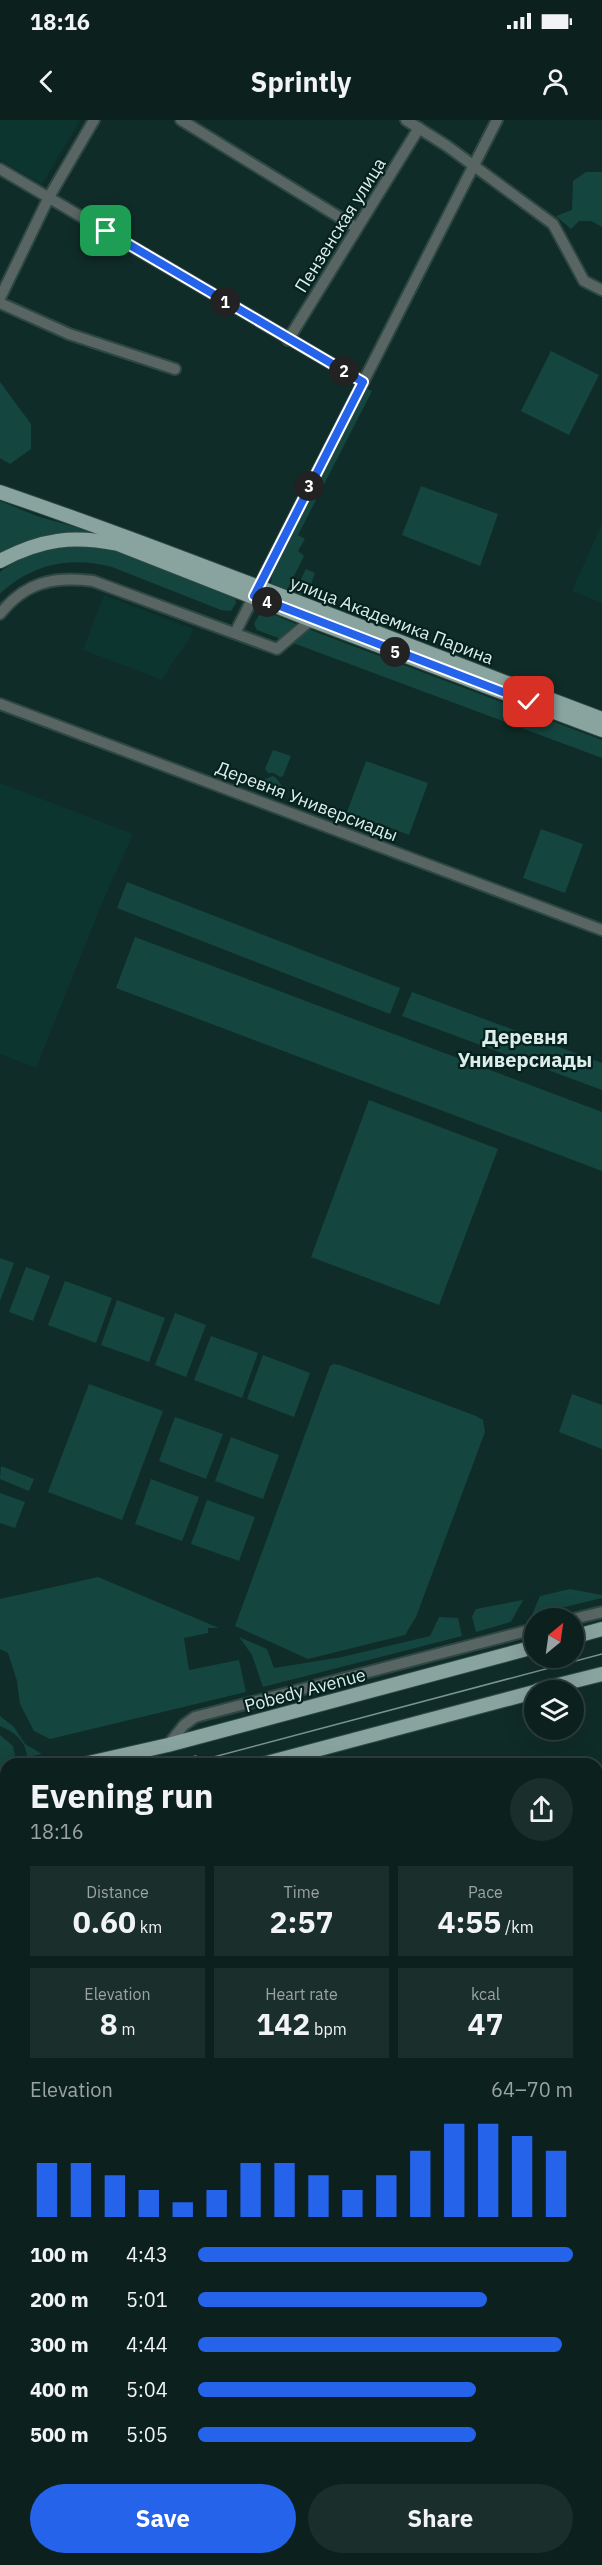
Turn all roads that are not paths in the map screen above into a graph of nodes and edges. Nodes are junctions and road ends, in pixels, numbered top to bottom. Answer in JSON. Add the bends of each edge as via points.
{"nodes":[{"id":1,"x":94,"y":120,"type":"edge"},
{"id":2,"x":181,"y":120,"type":"edge"},
{"id":3,"x":406,"y":120,"type":"edge"},
{"id":4,"x":497,"y":120,"type":"edge"},
{"id":5,"x":419,"y":128,"type":"junction"},
{"id":6,"x":475,"y":166,"type":"junction"},
{"id":7,"x":0,"y":169,"type":"edge"},
{"id":8,"x":49,"y":197,"type":"junction"},
{"id":9,"x":357,"y":228,"type":"junction"},
{"id":10,"x":602,"y":290,"type":"edge"},
{"id":11,"x":0,"y":301,"type":"edge"},
{"id":12,"x":288,"y":340,"type":"junction"},
{"id":13,"x":175,"y":369,"type":"dead end"},
{"id":14,"x":363,"y":382,"type":"junction"},
{"id":15,"x":0,"y":492,"type":"edge"},
{"id":16,"x":0,"y":561,"type":"edge"},
{"id":17,"x":256,"y":592,"type":"junction"},
{"id":18,"x":0,"y":614,"type":"edge"},
{"id":19,"x":311,"y":620,"type":"junction"},
{"id":20,"x":235,"y":633,"type":"junction"},
{"id":21,"x":0,"y":704,"type":"edge"},
{"id":22,"x":602,"y":719,"type":"edge"},
{"id":23,"x":602,"y":730,"type":"edge"},
{"id":24,"x":602,"y":930,"type":"edge"},
{"id":25,"x":602,"y":1612,"type":"edge"},
{"id":26,"x":584,"y":1616,"type":"edge"},
{"id":27,"x":602,"y":1629,"type":"edge"},
{"id":28,"x":524,"y":1632,"type":"edge"},
{"id":29,"x":584,"y":1634,"type":"edge"},
{"id":30,"x":524,"y":1650,"type":"edge"},
{"id":31,"x":602,"y":1674,"type":"edge"},
{"id":32,"x":578,"y":1680,"type":"edge"},
{"id":33,"x":524,"y":1695,"type":"edge"},
{"id":34,"x":168,"y":1745,"type":"junction"},
{"id":35,"x":111,"y":1758,"type":"edge"},
{"id":36,"x":286,"y":1758,"type":"edge"}],
"edges":[{"from":1,"to":8,"type":"street"},
{"from":2,"to":9,"type":"street"},
{"from":3,"to":5,"type":"street"},
{"from":4,"to":6,"type":"street"},
{"from":5,"to":6,"type":"street"},
{"from":5,"to":9,"type":"street","name":"Пензенская улица"},
{"from":6,"to":10,"type":"street","via":[[553,224],[584,281]]},
{"from":6,"to":14,"type":"street"},
{"from":7,"to":8,"type":"street"},
{"from":8,"to":11,"type":"street"},
{"from":8,"to":12,"type":"street"},
{"from":9,"to":12,"type":"street","name":"Пензенская улица"},
{"from":11,"to":13,"type":"street","via":[[69,334]]},
{"from":12,"to":14,"type":"street"},
{"from":14,"to":17,"type":"street"},
{"from":15,"to":17,"type":"main road","name":"улица Академика Парина","via":[[121,534]]},
{"from":16,"to":17,"type":"main road","name":"улица Академика Парина","via":[[43,543],[91,539],[118,544]]},
{"from":17,"to":19,"type":"main road","name":"улица Академика Парина"},
{"from":17,"to":20,"type":"street"},
{"from":17,"to":22,"type":"main road","name":"улица Академика Парина"},
{"from":18,"to":20,"type":"street","via":[[27,588],[75,578],[93,580]]},
{"from":19,"to":20,"type":"street","via":[[277,649]]},
{"from":19,"to":23,"type":"main road","name":"улица Академика Парина"},
{"from":21,"to":24,"type":"street","name":"Деревня Универсиады"},
{"from":25,"to":26,"type":"street"},
{"from":27,"to":29,"type":"main road"},
{"from":28,"to":34,"type":"street","via":[[195,1717]]},
{"from":30,"to":34,"type":"main road","name":"Pobedy Avenue"},
{"from":31,"to":32,"type":"main road"},
{"from":33,"to":36,"type":"main road"},
{"from":34,"to":35,"type":"main road","name":"Pobedy Avenue"}]}
